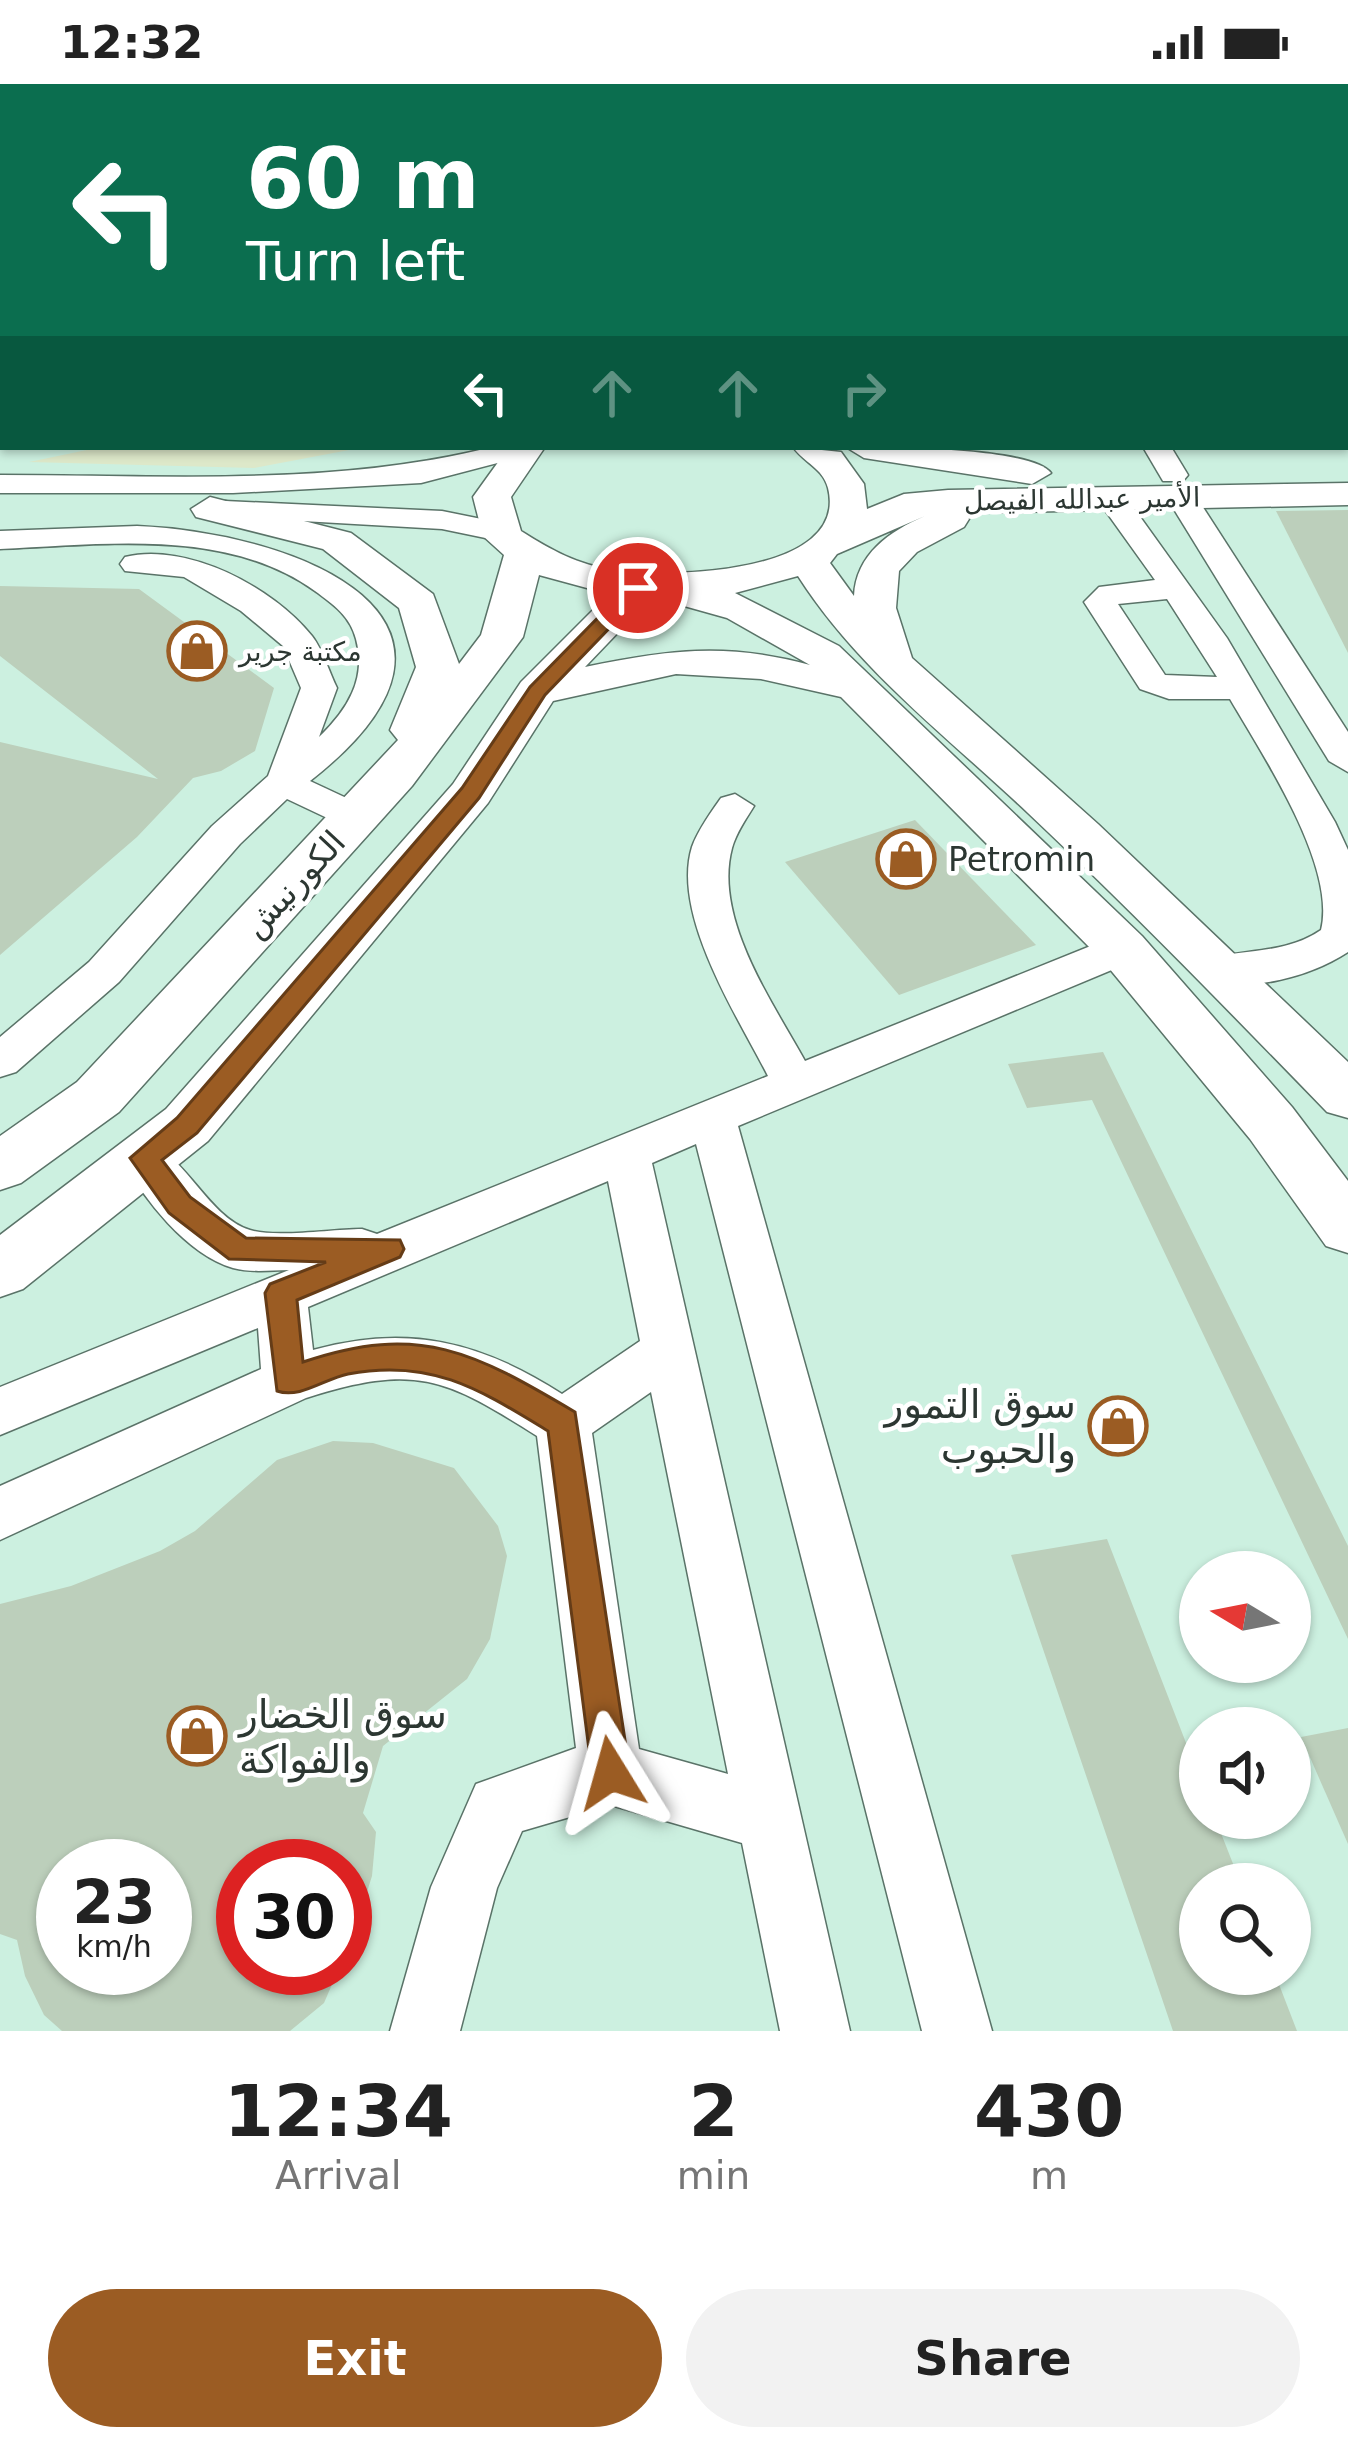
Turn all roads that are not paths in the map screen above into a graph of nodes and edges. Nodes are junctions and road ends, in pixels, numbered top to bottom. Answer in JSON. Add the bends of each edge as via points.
{"nodes":[{"id":1,"x":379,"y":450,"type":"edge"},
{"id":2,"x":515,"y":450,"type":"edge"},
{"id":3,"x":524,"y":450,"type":"edge"},
{"id":4,"x":816,"y":450,"type":"edge"},
{"id":5,"x":876,"y":450,"type":"edge"},
{"id":6,"x":994,"y":450,"type":"edge"},
{"id":7,"x":1348,"y":472,"type":"edge"},
{"id":8,"x":1152,"y":482,"type":"edge"},
{"id":9,"x":0,"y":484,"type":"edge"},
{"id":10,"x":1026,"y":487,"type":"junction"},
{"id":11,"x":1348,"y":494,"type":"edge"},
{"id":12,"x":214,"y":497,"type":"junction"},
{"id":13,"x":75,"y":509,"type":"junction"},
{"id":14,"x":0,"y":510,"type":"edge"},
{"id":15,"x":0,"y":540,"type":"edge"},
{"id":16,"x":512,"y":543,"type":"junction"},
{"id":17,"x":50,"y":552,"type":"junction"},
{"id":18,"x":816,"y":552,"type":"junction"},
{"id":19,"x":0,"y":567,"type":"edge"},
{"id":20,"x":660,"y":588,"type":"junction"},
{"id":21,"x":1177,"y":588,"type":"junction"},
{"id":22,"x":875,"y":676,"type":"junction"},
{"id":23,"x":1238,"y":688,"type":"junction"},
{"id":24,"x":537,"y":691,"type":"junction"},
{"id":25,"x":1348,"y":761,"type":"edge"},
{"id":26,"x":395,"y":776,"type":"junction"},
{"id":27,"x":283,"y":783,"type":"junction"},
{"id":28,"x":1348,"y":783,"type":"edge"},
{"id":29,"x":1298,"y":787,"type":"junction"},
{"id":30,"x":735,"y":806,"type":"dead end"},
{"id":31,"x":356,"y":818,"type":"junction"},
{"id":32,"x":1123,"y":949,"type":"junction"},
{"id":33,"x":1219,"y":970,"type":"junction"},
{"id":34,"x":0,"y":1061,"type":"edge"},
{"id":35,"x":794,"y":1083,"type":"junction"},
{"id":36,"x":1348,"y":1097,"type":"edge"},
{"id":37,"x":712,"y":1117,"type":"junction"},
{"id":38,"x":626,"y":1152,"type":"junction"},
{"id":39,"x":145,"y":1158,"type":"junction"},
{"id":40,"x":2,"y":1162,"type":"edge"},
{"id":41,"x":1348,"y":1228,"type":"edge"},
{"id":42,"x":389,"y":1249,"type":"junction"},
{"id":43,"x":0,"y":1270,"type":"edge"},
{"id":44,"x":281,"y":1293,"type":"junction"},
{"id":45,"x":671,"y":1349,"type":"junction"},
{"id":46,"x":289,"y":1381,"type":"junction"},
{"id":47,"x":0,"y":1411,"type":"edge"},
{"id":48,"x":563,"y":1423,"type":"junction"},
{"id":49,"x":0,"y":1514,"type":"edge"},
{"id":50,"x":611,"y":1773,"type":"junction"},
{"id":51,"x":772,"y":1819,"type":"junction"},
{"id":52,"x":425,"y":2031,"type":"edge"},
{"id":53,"x":815,"y":2031,"type":"edge"},
{"id":54,"x":957,"y":2031,"type":"edge"}],
"edges":[{"from":1,"to":12,"type":"street"},
{"from":2,"to":12,"type":"street","via":[[421,474]]},
{"from":3,"to":16,"type":"main road","name":"الكورنيش","via":[[499,472],[488,502]]},
{"from":4,"to":18,"type":"main road","via":[[840,471],[850,496],[845,521]]},
{"from":5,"to":10,"type":"main road","name":"الأمير عبدالله الفيصل"},
{"from":6,"to":8,"type":"main road"},
{"from":7,"to":8,"type":"main road","name":"الأمير عبدالله الفيصل"},
{"from":8,"to":10,"type":"main road","name":"الأمير عبدالله الفيصل"},
{"from":8,"to":10,"type":"main road","via":[[916,478],[928,466]]},
{"from":8,"to":11,"type":"main road","name":"الأمير عبدالله الفيصل"},
{"from":8,"to":21,"type":"street"},
{"from":8,"to":25,"type":"street"},
{"from":9,"to":12,"type":"street"},
{"from":10,"to":18,"type":"main road","name":"الأمير عبدالله الفيصل","via":[[904,506]]},
{"from":10,"to":22,"type":"main road","via":[[918,533],[887,559],[872,582]]},
{"from":12,"to":13,"type":"street"},
{"from":12,"to":16,"type":"street","via":[[442,520]]},
{"from":12,"to":26,"type":"main road","via":[[337,541],[418,603],[438,667]]},
{"from":13,"to":14,"type":"street"},
{"from":13,"to":17,"type":"street"},
{"from":15,"to":17,"type":"street"},
{"from":16,"to":20,"type":"main road","via":[[594,581]]},
{"from":16,"to":26,"type":"main road","name":"الكورنيش","via":[[502,637]]},
{"from":17,"to":19,"type":"street"},
{"from":17,"to":27,"type":"street","via":[[192,568],[298,641],[319,688]]},
{"from":17,"to":27,"type":"street","via":[[142,536],[245,545],[295,564],[369,617],[378,669],[369,700]]},
{"from":18,"to":20,"type":"main road","name":"الأمير عبدالله الفيصل","via":[[772,573]]},
{"from":18,"to":22,"type":"main road","via":[[830,596]]},
{"from":20,"to":22,"type":"main road","via":[[742,609]]},
{"from":20,"to":24,"type":"main road"},
{"from":21,"to":23,"type":"street"},
{"from":21,"to":23,"type":"street","via":[[1100,602],[1152,682]]},
{"from":22,"to":24,"type":"main road","via":[[676,661]]},
{"from":22,"to":32,"type":"main road"},
{"from":22,"to":33,"type":"main road"},
{"from":23,"to":29,"type":"street"},
{"from":24,"to":39,"type":"main road","via":[[471,793],[187,1125]]},
{"from":26,"to":31,"type":"main road","name":"الكورنيش"},
{"from":27,"to":31,"type":"street"},
{"from":27,"to":34,"type":"street","via":[[102,974]]},
{"from":28,"to":29,"type":"street"},
{"from":29,"to":33,"type":"street","via":[[1340,880],[1341,937],[1285,966]]},
{"from":30,"to":35,"type":"street","via":[[710,850],[710,890],[721,934]]},
{"from":31,"to":40,"type":"main road","name":"الكورنيش","via":[[98,1097]]},
{"from":32,"to":35,"type":"street"},
{"from":32,"to":41,"type":"main road"},
{"from":33,"to":36,"type":"main road"},
{"from":35,"to":37,"type":"street"},
{"from":37,"to":38,"type":"street"},
{"from":37,"to":54,"type":"street"},
{"from":38,"to":42,"type":"street"},
{"from":38,"to":45,"type":"street"},
{"from":39,"to":42,"type":"street","via":[[179,1205],[240,1250]]},
{"from":39,"to":43,"type":"main road"},
{"from":42,"to":44,"type":"street"},
{"from":44,"to":46,"type":"street"},
{"from":44,"to":47,"type":"street"},
{"from":45,"to":48,"type":"street"},
{"from":45,"to":51,"type":"street"},
{"from":46,"to":48,"type":"street","via":[[347,1361],[418,1357],[476,1370]]},
{"from":46,"to":49,"type":"street"},
{"from":48,"to":50,"type":"street"},
{"from":50,"to":51,"type":"street"},
{"from":50,"to":52,"type":"street","via":[[499,1807],[464,1887]]},
{"from":51,"to":53,"type":"street"}]}
